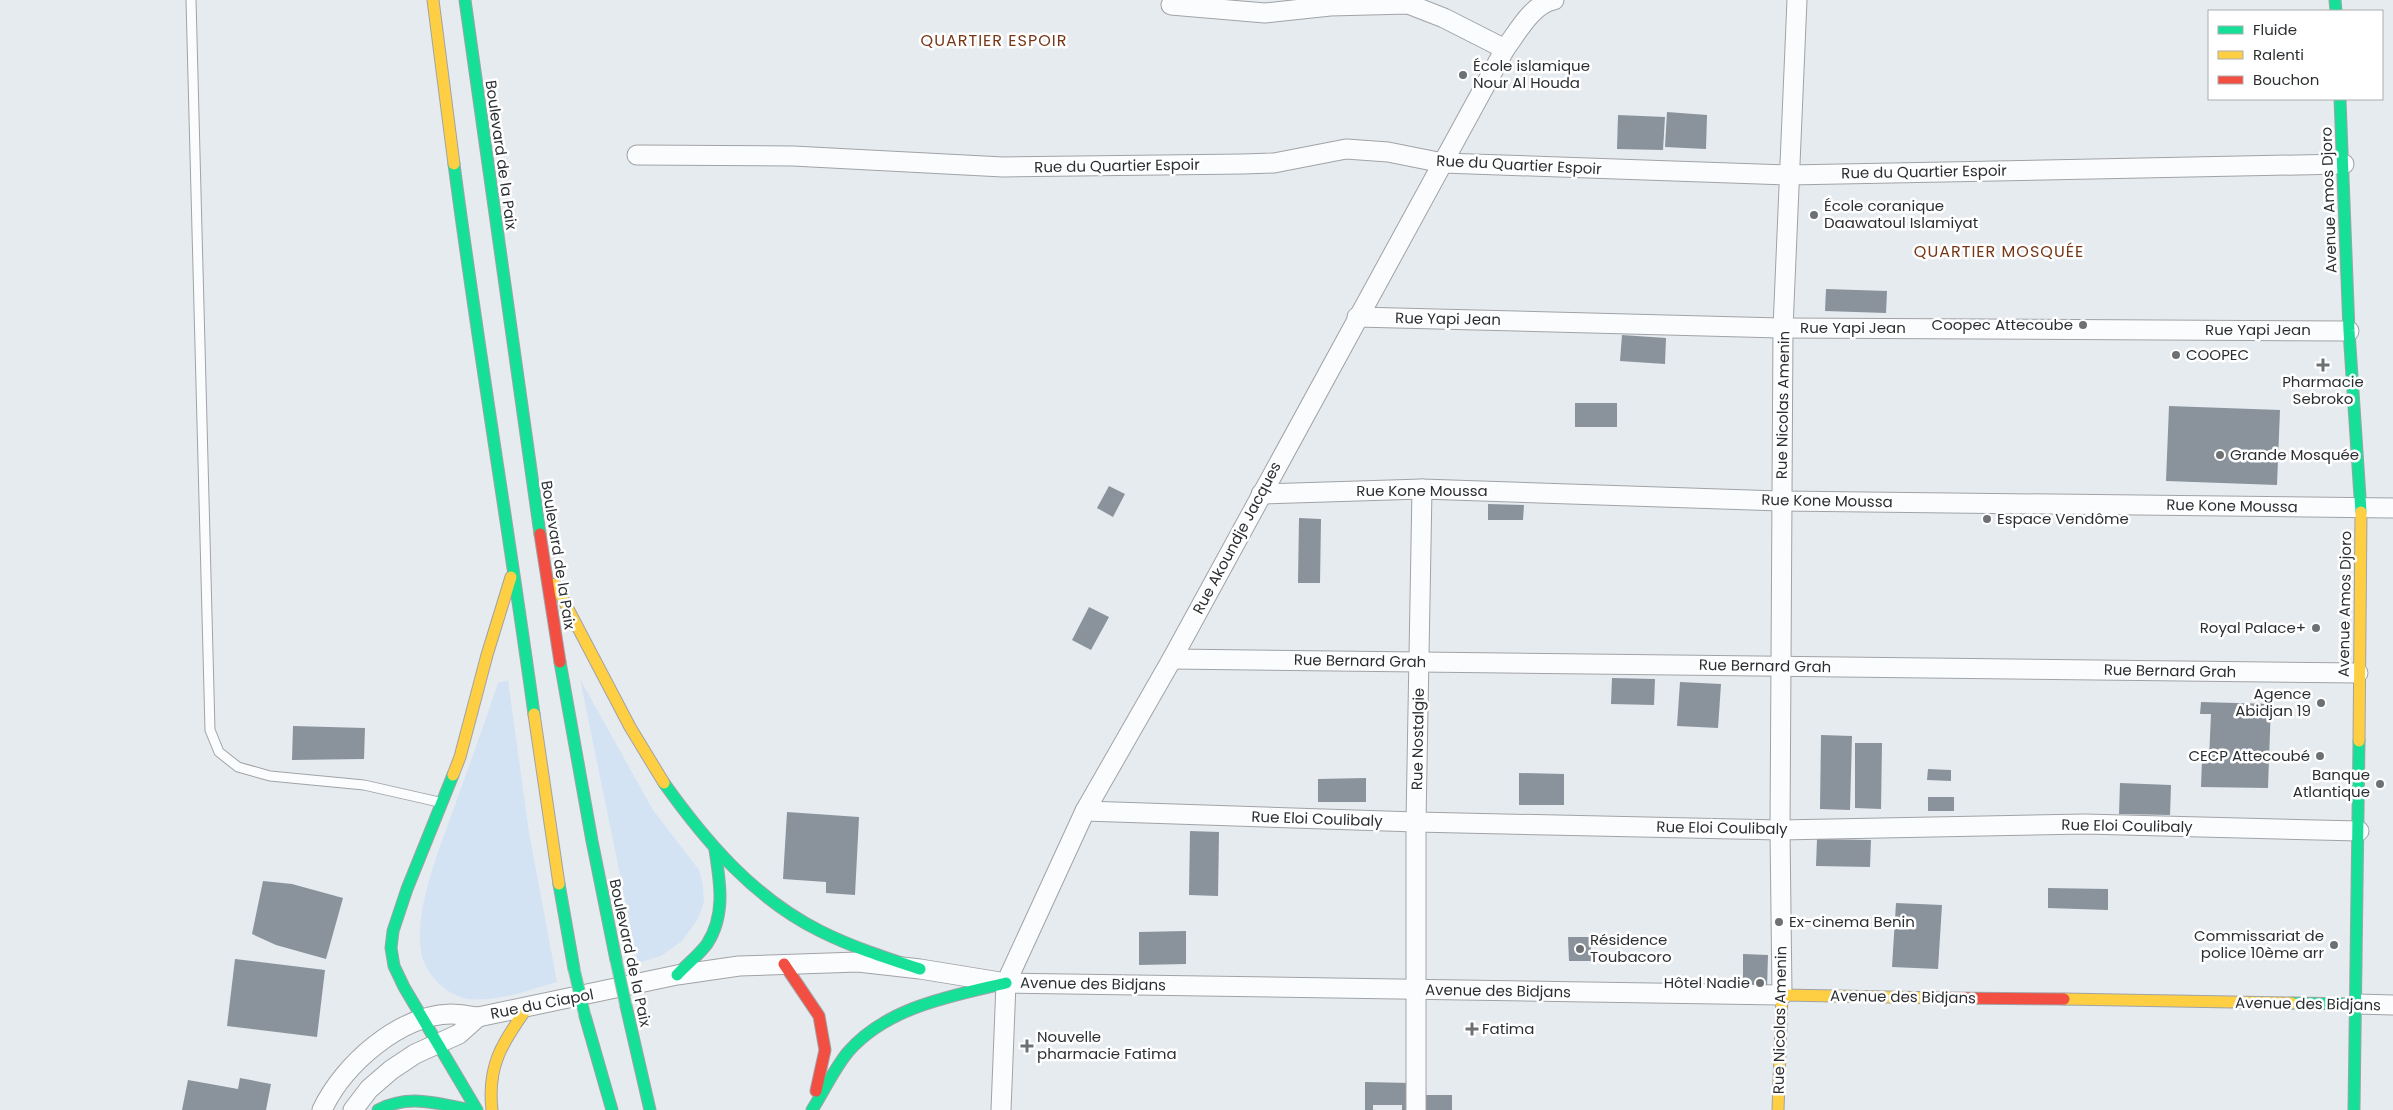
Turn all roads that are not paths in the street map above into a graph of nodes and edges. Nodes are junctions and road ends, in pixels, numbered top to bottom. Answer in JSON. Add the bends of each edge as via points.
{"nodes":[{"id":1,"x":191,"y":0,"type":"edge"},
{"id":2,"x":433,"y":0,"type":"edge"},
{"id":3,"x":465,"y":0,"type":"edge"},
{"id":4,"x":1554,"y":0,"type":"edge"},
{"id":5,"x":1797,"y":0,"type":"edge"},
{"id":6,"x":1171,"y":5,"type":"dead end"},
{"id":7,"x":1506,"y":49,"type":"junction"},
{"id":8,"x":2340,"y":100,"type":"edge"},
{"id":9,"x":637,"y":156,"type":"dead end"},
{"id":10,"x":1443,"y":163,"type":"junction"},
{"id":11,"x":2344,"y":164,"type":"junction"},
{"id":12,"x":1789,"y":175,"type":"junction"},
{"id":13,"x":1358,"y":317,"type":"junction"},
{"id":14,"x":1783,"y":328,"type":"junction"},
{"id":15,"x":2349,"y":330,"type":"junction"},
{"id":16,"x":1422,"y":489,"type":"junction"},
{"id":17,"x":1261,"y":494,"type":"junction"},
{"id":18,"x":1782,"y":501,"type":"junction"},
{"id":19,"x":2361,"y":508,"type":"junction"},
{"id":20,"x":2393,"y":508,"type":"edge"},
{"id":21,"x":544,"y":563,"type":"junction"},
{"id":22,"x":514,"y":566,"type":"junction"},
{"id":23,"x":1172,"y":659,"type":"junction"},
{"id":24,"x":1419,"y":662,"type":"junction"},
{"id":25,"x":1780,"y":666,"type":"junction"},
{"id":26,"x":2358,"y":673,"type":"junction"},
{"id":27,"x":442,"y":803,"type":"junction"},
{"id":28,"x":1086,"y":811,"type":"junction"},
{"id":29,"x":1416,"y":822,"type":"junction"},
{"id":30,"x":1780,"y":830,"type":"junction"},
{"id":31,"x":2359,"y":831,"type":"junction"},
{"id":32,"x":715,"y":850,"type":"junction"},
{"id":33,"x":784,"y":964,"type":"junction"},
{"id":34,"x":920,"y":969,"type":"junction"},
{"id":35,"x":676,"y":975,"type":"junction"},
{"id":36,"x":1006,"y":983,"type":"junction"},
{"id":37,"x":1418,"y":990,"type":"junction"},
{"id":38,"x":606,"y":991,"type":"joint"},
{"id":39,"x":1782,"y":995,"type":"junction"},
{"id":40,"x":2357,"y":1004,"type":"junction"},
{"id":41,"x":2393,"y":1005,"type":"edge"},
{"id":42,"x":528,"y":1008,"type":"junction"},
{"id":43,"x":478,"y":1016,"type":"junction"},
{"id":44,"x":423,"y":1020,"type":"junction"},
{"id":45,"x":437,"y":1042,"type":"junction"},
{"id":46,"x":322,"y":1110,"type":"edge"},
{"id":47,"x":353,"y":1110,"type":"edge"},
{"id":48,"x":378,"y":1110,"type":"edge"},
{"id":49,"x":470,"y":1110,"type":"edge"},
{"id":50,"x":477,"y":1110,"type":"edge"},
{"id":51,"x":492,"y":1110,"type":"edge"},
{"id":52,"x":612,"y":1110,"type":"edge"},
{"id":53,"x":650,"y":1110,"type":"edge"},
{"id":54,"x":812,"y":1110,"type":"edge"},
{"id":55,"x":1001,"y":1110,"type":"edge"},
{"id":56,"x":1416,"y":1110,"type":"edge"},
{"id":57,"x":1778,"y":1110,"type":"edge"},
{"id":58,"x":2354,"y":1110,"type":"edge"}],
"edges":[{"from":1,"to":27,"type":"lane","via":[[210,730],[219,752],[238,767],[270,776],[364,785]]},
{"from":2,"to":22,"type":"main road","via":[[471,294]]},
{"from":3,"to":21,"type":"main road","name":"Boulevard de la Paix"},
{"from":4,"to":7,"type":"street","name":"Rue Akoundje Jacques","via":[[1529,16]]},
{"from":5,"to":12,"type":"street","name":"Rue Nicolas Amenin"},
{"from":6,"to":7,"type":"street","via":[[1265,13],[1330,6],[1408,4]]},
{"from":7,"to":10,"type":"street","name":"Rue Akoundje Jacques"},
{"from":8,"to":11,"type":"main road","name":"Avenue Amos Djoro"},
{"from":9,"to":10,"type":"street","name":"Rue du Quartier Espoir","via":[[793,156],[1003,167],[1233,165],[1274,163],[1346,148]]},
{"from":10,"to":12,"type":"street","name":"Rue du Quartier Espoir"},
{"from":10,"to":13,"type":"street","name":"Rue Akoundje Jacques"},
{"from":11,"to":12,"type":"street","name":"Rue du Quartier Espoir"},
{"from":11,"to":15,"type":"main road","name":"Avenue Amos Djoro"},
{"from":12,"to":14,"type":"street","name":"Rue Nicolas Amenin"},
{"from":13,"to":14,"type":"street","name":"Rue Yapi Jean"},
{"from":13,"to":17,"type":"street","name":"Rue Akoundje Jacques"},
{"from":14,"to":15,"type":"street","name":"Rue Yapi Jean"},
{"from":14,"to":18,"type":"street","name":"Rue Nicolas Amenin"},
{"from":15,"to":19,"type":"main road","name":"Avenue Amos Djoro"},
{"from":16,"to":17,"type":"street","name":"Rue Kone Moussa"},
{"from":16,"to":18,"type":"street","name":"Rue Kone Moussa"},
{"from":16,"to":24,"type":"street","name":"Rue Nostalgie"},
{"from":17,"to":23,"type":"street","name":"Rue Akoundje Jacques"},
{"from":18,"to":19,"type":"street","name":"Rue Kone Moussa"},
{"from":18,"to":25,"type":"street","name":"Rue Nicolas Amenin"},
{"from":19,"to":20,"type":"street","name":"Rue Kone Moussa"},
{"from":19,"to":26,"type":"main road","name":"Avenue Amos Djoro"},
{"from":21,"to":32,"type":"main road","via":[[641,746]]},
{"from":21,"to":53,"type":"main road","name":"Boulevard de la Paix","bridge":true,"via":[[586,820]]},
{"from":22,"to":27,"type":"main road","via":[[460,757]]},
{"from":22,"to":52,"type":"main road","bridge":true,"via":[[549,824],[574,969]]},
{"from":23,"to":24,"type":"street","name":"Rue Bernard Grah"},
{"from":23,"to":28,"type":"street","name":"Rue Akoundje Jacques"},
{"from":24,"to":25,"type":"street","name":"Rue Bernard Grah"},
{"from":24,"to":29,"type":"street","name":"Rue Nostalgie"},
{"from":25,"to":26,"type":"street","name":"Rue Bernard Grah"},
{"from":25,"to":30,"type":"street","name":"Rue Nicolas Amenin"},
{"from":26,"to":31,"type":"main road","name":"Avenue Amos Djoro"},
{"from":27,"to":44,"type":"main road","via":[[407,889],[393,930],[391,948],[397,973]]},
{"from":28,"to":29,"type":"street","name":"Rue Eloi Coulibaly"},
{"from":28,"to":36,"type":"street","name":"Rue Akoundje Jacques"},
{"from":29,"to":30,"type":"street","name":"Rue Eloi Coulibaly"},
{"from":29,"to":37,"type":"street","name":"Rue Nostalgie"},
{"from":30,"to":31,"type":"street","name":"Rue Eloi Coulibaly","via":[[2085,824]]},
{"from":30,"to":39,"type":"street","name":"Rue Nicolas Amenin"},
{"from":31,"to":40,"type":"main road","name":"Avenue Amos Djoro"},
{"from":32,"to":34,"type":"main road","via":[[765,896],[808,924],[858,947]]},
{"from":32,"to":35,"type":"main road","via":[[722,894],[717,919],[707,944]]},
{"from":33,"to":34,"type":"street","name":"Avenue des Bidjans","via":[[858,962]]},
{"from":33,"to":35,"type":"street","name":"Avenue des Bidjans","via":[[739,966]]},
{"from":33,"to":54,"type":"main road","via":[[811,1002],[823,1030],[825,1050]]},
{"from":34,"to":36,"type":"street","name":"Avenue des Bidjans"},
{"from":35,"to":38,"type":"street","name":"Avenue des Bidjans"},
{"from":36,"to":37,"type":"street","name":"Avenue des Bidjans"},
{"from":36,"to":54,"type":"main road","via":[[901,1012],[849,1052]]},
{"from":36,"to":55,"type":"street","name":"Rue Akoundje Jacques"},
{"from":37,"to":39,"type":"street","name":"Avenue des Bidjans"},
{"from":37,"to":56,"type":"street","name":"Rue Nostalgie"},
{"from":38,"to":42,"type":"street","name":"Rue du Ciapol"},
{"from":39,"to":40,"type":"main road","name":"Avenue des Bidjans"},
{"from":39,"to":57,"type":"main road","name":"Rue Nicolas Amenin"},
{"from":40,"to":41,"type":"street","name":"Avenue des Bidjans"},
{"from":40,"to":58,"type":"main road","name":"Avenue Amos Djoro"},
{"from":42,"to":43,"type":"street","name":"Rue du Ciapol"},
{"from":42,"to":51,"type":"main road","via":[[508,1034],[492,1064],[489,1093]]},
{"from":43,"to":44,"type":"street","name":"Rue du Ciapol","via":[[449,1014]]},
{"from":43,"to":45,"type":"street","name":"Rue du Ciapol","via":[[459,1034]]},
{"from":44,"to":45,"type":"main road"},
{"from":44,"to":46,"type":"street","name":"Rue du Ciapol","via":[[394,1032],[366,1053],[347,1071]]},
{"from":45,"to":47,"type":"street","name":"Rue du Ciapol","via":[[391,1070],[369,1089]]},
{"from":45,"to":50,"type":"main road"},
{"from":48,"to":49,"type":"main road","via":[[401,1100]]}]}
